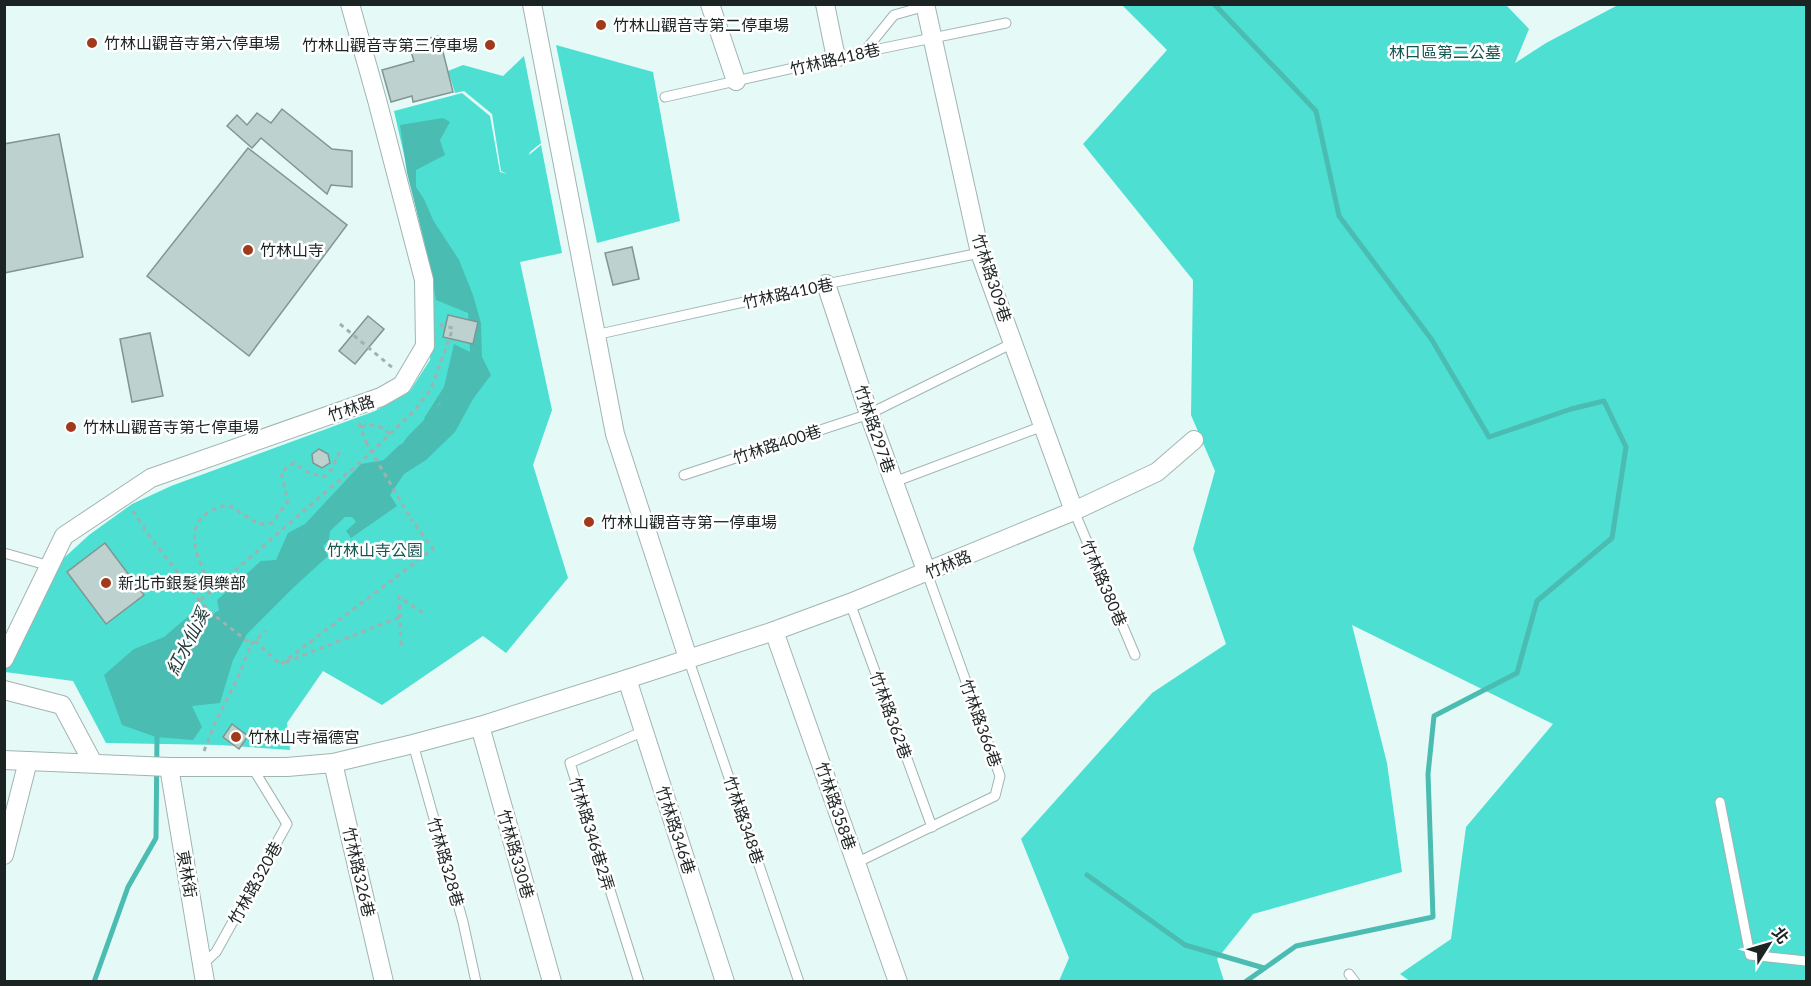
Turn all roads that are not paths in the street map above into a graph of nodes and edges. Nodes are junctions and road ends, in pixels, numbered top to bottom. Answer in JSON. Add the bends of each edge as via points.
{"nodes":[{"id":1,"x":350,"y":4,"type":"edge"},
{"id":2,"x":532,"y":4,"type":"edge"},
{"id":3,"x":710,"y":4,"type":"edge"},
{"id":4,"x":825,"y":4,"type":"edge"},
{"id":5,"x":925,"y":5,"type":"edge"},
{"id":6,"x":1006,"y":23,"type":"dead end"},
{"id":7,"x":933,"y":38,"type":"junction"},
{"id":8,"x":864,"y":52,"type":"junction"},
{"id":9,"x":836,"y":58,"type":"junction"},
{"id":10,"x":736,"y":81,"type":"junction"},
{"id":11,"x":665,"y":97,"type":"dead end"},
{"id":12,"x":981,"y":253,"type":"junction"},
{"id":13,"x":826,"y":285,"type":"junction"},
{"id":14,"x":595,"y":335,"type":"junction"},
{"id":15,"x":1013,"y":343,"type":"junction"},
{"id":16,"x":869,"y":414,"type":"junction"},
{"id":17,"x":1043,"y":426,"type":"junction"},
{"id":18,"x":1194,"y":440,"type":"dead end"},
{"id":19,"x":684,"y":475,"type":"dead end"},
{"id":20,"x":894,"y":482,"type":"junction"},
{"id":21,"x":1074,"y":511,"type":"junction"},
{"id":22,"x":4,"y":553,"type":"edge"},
{"id":23,"x":50,"y":566,"type":"junction"},
{"id":24,"x":927,"y":573,"type":"junction"},
{"id":25,"x":850,"y":603,"type":"junction"},
{"id":26,"x":774,"y":631,"type":"junction"},
{"id":27,"x":1135,"y":656,"type":"dead end"},
{"id":28,"x":688,"y":658,"type":"junction"},
{"id":29,"x":4,"y":659,"type":"edge"},
{"id":30,"x":627,"y":679,"type":"junction"},
{"id":31,"x":4,"y":690,"type":"edge"},
{"id":32,"x":480,"y":726,"type":"junction"},
{"id":33,"x":644,"y":731,"type":"junction"},
{"id":34,"x":412,"y":744,"type":"junction"},
{"id":35,"x":4,"y":760,"type":"edge"},
{"id":36,"x":28,"y":761,"type":"junction"},
{"id":37,"x":93,"y":763,"type":"junction"},
{"id":38,"x":333,"y":763,"type":"junction"},
{"id":39,"x":169,"y":767,"type":"junction"},
{"id":40,"x":252,"y":767,"type":"junction"},
{"id":41,"x":1719,"y":802,"type":"dead end"},
{"id":42,"x":932,"y":827,"type":"junction"},
{"id":43,"x":4,"y":855,"type":"edge"},
{"id":44,"x":856,"y":863,"type":"junction"},
{"id":45,"x":1806,"y":961,"type":"edge"},
{"id":46,"x":203,"y":973,"type":"edge"},
{"id":47,"x":384,"y":981,"type":"edge"},
{"id":48,"x":476,"y":981,"type":"edge"},
{"id":49,"x":552,"y":981,"type":"edge"},
{"id":50,"x":639,"y":981,"type":"edge"},
{"id":51,"x":725,"y":981,"type":"edge"},
{"id":52,"x":800,"y":981,"type":"edge"},
{"id":53,"x":898,"y":981,"type":"edge"}],
"edges":[{"from":1,"to":23,"type":"street","name":"竹林路","via":[[424,280],[425,346],[402,385],[381,397],[151,478],[64,536]]},
{"from":2,"to":14,"type":"street"},
{"from":3,"to":10,"type":"street"},
{"from":4,"to":9,"type":"street"},
{"from":5,"to":7,"type":"street","name":"竹林路309巷"},
{"from":5,"to":8,"type":"lane","via":[[894,15]]},
{"from":6,"to":7,"type":"lane","name":"竹林路418巷"},
{"from":7,"to":8,"type":"lane","name":"竹林路418巷"},
{"from":7,"to":12,"type":"street","name":"竹林路309巷"},
{"from":8,"to":9,"type":"lane","name":"竹林路418巷"},
{"from":9,"to":10,"type":"lane","name":"竹林路418巷"},
{"from":10,"to":11,"type":"lane","name":"竹林路418巷"},
{"from":12,"to":13,"type":"lane","name":"竹林路410巷"},
{"from":12,"to":15,"type":"street","name":"竹林路309巷"},
{"from":13,"to":14,"type":"lane","name":"竹林路410巷"},
{"from":13,"to":16,"type":"street","name":"竹林路297巷"},
{"from":14,"to":28,"type":"street","via":[[615,434]]},
{"from":15,"to":16,"type":"lane","name":"竹林路400巷"},
{"from":15,"to":17,"type":"street","name":"竹林路309巷"},
{"from":16,"to":19,"type":"lane","name":"竹林路400巷"},
{"from":16,"to":20,"type":"street","name":"竹林路297巷"},
{"from":17,"to":20,"type":"lane"},
{"from":17,"to":21,"type":"street","name":"竹林路309巷"},
{"from":18,"to":21,"type":"street","name":"竹林路","via":[[1156,472]]},
{"from":20,"to":24,"type":"street","name":"竹林路297巷"},
{"from":21,"to":24,"type":"street","name":"竹林路"},
{"from":21,"to":27,"type":"lane","name":"竹林路380巷"},
{"from":22,"to":23,"type":"lane"},
{"from":23,"to":29,"type":"street","name":"竹林路"},
{"from":24,"to":25,"type":"street","name":"竹林路"},
{"from":24,"to":42,"type":"lane","name":"竹林路366巷","via":[[1000,776],[995,796]]},
{"from":25,"to":26,"type":"street","name":"竹林路"},
{"from":25,"to":42,"type":"lane","name":"竹林路362巷"},
{"from":26,"to":28,"type":"street","name":"竹林路"},
{"from":26,"to":44,"type":"street","name":"竹林路358巷"},
{"from":28,"to":30,"type":"street","name":"竹林路"},
{"from":28,"to":52,"type":"lane","name":"竹林路348巷"},
{"from":30,"to":32,"type":"street","name":"竹林路"},
{"from":30,"to":33,"type":"street","name":"竹林路346巷"},
{"from":31,"to":37,"type":"street","via":[[62,705]]},
{"from":32,"to":34,"type":"street","name":"竹林路"},
{"from":32,"to":49,"type":"street","name":"竹林路330巷"},
{"from":33,"to":50,"type":"lane","name":"竹林路346巷2弄","via":[[570,763]]},
{"from":33,"to":51,"type":"street","name":"竹林路346巷"},
{"from":34,"to":38,"type":"street","name":"竹林路"},
{"from":34,"to":48,"type":"lane","name":"竹林路328巷"},
{"from":35,"to":36,"type":"street","name":"竹林路"},
{"from":36,"to":37,"type":"street","name":"竹林路"},
{"from":36,"to":43,"type":"street"},
{"from":37,"to":39,"type":"street","name":"竹林路"},
{"from":38,"to":40,"type":"street","name":"竹林路"},
{"from":38,"to":47,"type":"street","name":"竹林路326巷"},
{"from":39,"to":40,"type":"street","name":"竹林路"},
{"from":39,"to":46,"type":"street","name":"東林街"},
{"from":40,"to":46,"type":"lane","name":"竹林路320巷","via":[[288,824]]},
{"from":41,"to":45,"type":"lane","via":[[1750,956]]},
{"from":42,"to":44,"type":"lane","name":"竹林路366巷"},
{"from":44,"to":53,"type":"street","name":"竹林路358巷"}]}
